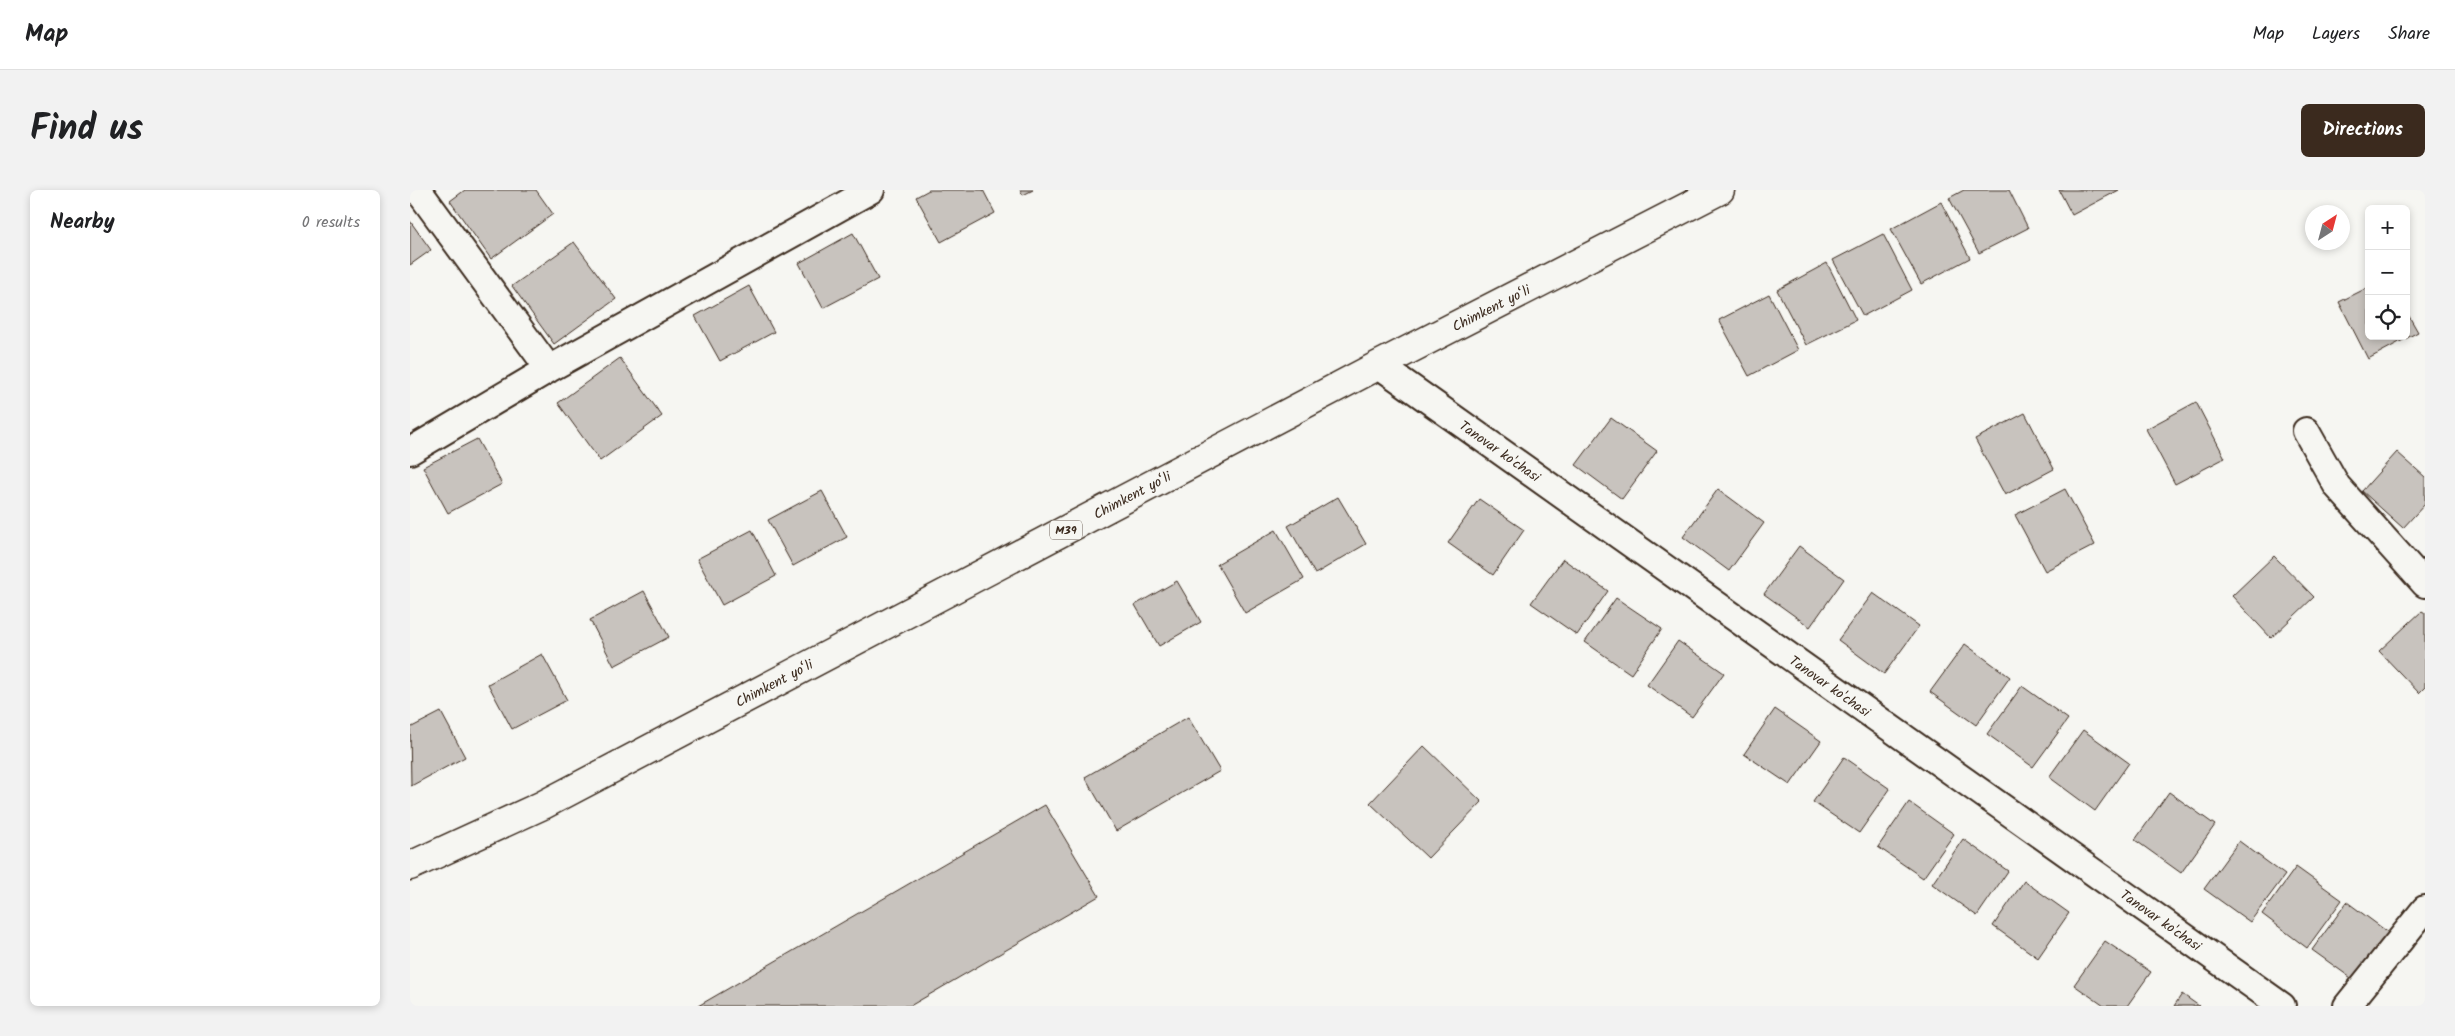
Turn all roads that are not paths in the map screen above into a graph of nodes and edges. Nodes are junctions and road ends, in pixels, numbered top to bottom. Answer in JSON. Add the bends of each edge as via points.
{"nodes":[{"id":1,"x":418,"y":190,"type":"edge"},
{"id":2,"x":1720,"y":190,"type":"edge"},
{"id":3,"x":861,"y":192,"type":"edge"},
{"id":4,"x":1379,"y":365,"type":"junction"},
{"id":5,"x":549,"y":369,"type":"junction"},
{"id":6,"x":2306,"y":431,"type":"dead end"},
{"id":7,"x":410,"y":451,"type":"edge"},
{"id":8,"x":2425,"y":584,"type":"edge"},
{"id":9,"x":410,"y":866,"type":"edge"},
{"id":10,"x":2425,"y":909,"type":"edge"},
{"id":11,"x":2282,"y":1006,"type":"edge"},
{"id":12,"x":2347,"y":1006,"type":"edge"}],
"edges":[{"from":1,"to":5,"type":"street"},
{"from":2,"to":4,"type":"highway","name":"Chimkent yo‘li","number":"M39"},
{"from":3,"to":5,"type":"street"},
{"from":4,"to":9,"type":"highway","name":"Chimkent yo‘li","number":"M39","via":[[543,805]]},
{"from":4,"to":11,"type":"street","name":"Tanovar ko'chasi"},
{"from":5,"to":7,"type":"street"},
{"from":6,"to":8,"type":"street","via":[[2337,486]]},
{"from":10,"to":12,"type":"street"}]}
